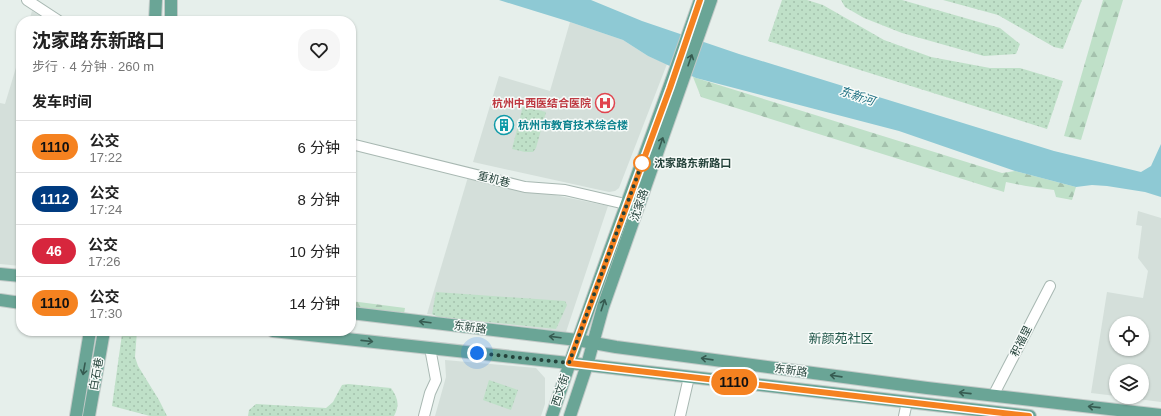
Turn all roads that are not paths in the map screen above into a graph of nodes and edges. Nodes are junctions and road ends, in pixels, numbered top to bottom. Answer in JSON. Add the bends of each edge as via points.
{"nodes":[{"id":1,"x":27,"y":0,"type":"edge"},
{"id":2,"x":156,"y":0,"type":"edge"},
{"id":3,"x":172,"y":0,"type":"edge"},
{"id":4,"x":700,"y":0,"type":"edge"},
{"id":5,"x":711,"y":0,"type":"edge"},
{"id":6,"x":51,"y":16,"type":"edge"},
{"id":7,"x":155,"y":16,"type":"edge"},
{"id":8,"x":171,"y":16,"type":"edge"},
{"id":9,"x":694,"y":34,"type":"junction"},
{"id":10,"x":356,"y":145,"type":"edge"},
{"id":11,"x":633,"y":205,"type":"junction"},
{"id":12,"x":0,"y":274,"type":"edge"},
{"id":13,"x":16,"y":276,"type":"edge"},
{"id":14,"x":1050,"y":286,"type":"dead end"},
{"id":15,"x":0,"y":300,"type":"edge"},
{"id":16,"x":16,"y":302,"type":"edge"},
{"id":17,"x":356,"y":315,"type":"edge"},
{"id":18,"x":89,"y":336,"type":"edge"},
{"id":19,"x":103,"y":336,"type":"edge"},
{"id":20,"x":319,"y":336,"type":"edge"},
{"id":21,"x":577,"y":340,"type":"junction"},
{"id":22,"x":593,"y":343,"type":"junction"},
{"id":23,"x":430,"y":348,"type":"junction"},
{"id":24,"x":569,"y":363,"type":"junction"},
{"id":25,"x":586,"y":365,"type":"junction"},
{"id":26,"x":689,"y":377,"type":"junction"},
{"id":27,"x":993,"y":396,"type":"junction"},
{"id":28,"x":907,"y":402,"type":"junction"},
{"id":29,"x":1161,"y":415,"type":"edge"},
{"id":30,"x":76,"y":416,"type":"edge"},
{"id":31,"x":89,"y":416,"type":"edge"},
{"id":32,"x":424,"y":416,"type":"edge"},
{"id":33,"x":552,"y":416,"type":"edge"},
{"id":34,"x":570,"y":416,"type":"edge"},
{"id":35,"x":680,"y":416,"type":"edge"},
{"id":36,"x":904,"y":416,"type":"edge"},
{"id":37,"x":1030,"y":416,"type":"edge"}],
"edges":[{"from":1,"to":6,"type":"street"},
{"from":2,"to":7,"type":"main road"},
{"from":3,"to":8,"type":"main road"},
{"from":4,"to":9,"type":"main road","name":"沈家路"},
{"from":5,"to":9,"type":"main road","name":"沈家路"},
{"from":9,"to":11,"type":"main road","name":"沈家路"},
{"from":10,"to":11,"type":"street","name":"重机巷","via":[[525,187],[565,190]]},
{"from":11,"to":21,"type":"main road","name":"沈家路"},
{"from":22,"to":11,"type":"main road","name":"沈家路","one_way":true},
{"from":12,"to":13,"type":"main road"},
{"from":14,"to":27,"type":"street","name":"积福里"},
{"from":15,"to":16,"type":"main road"},
{"from":21,"to":17,"type":"main road","name":"东新路","one_way":true},
{"from":18,"to":30,"type":"main road","name":"白石巷","one_way":true},
{"from":19,"to":31,"type":"main road","name":"白石巷"},
{"from":20,"to":23,"type":"main road","name":"东新路","one_way":true},
{"from":21,"to":22,"type":"main road","name":"东新路"},
{"from":21,"to":24,"type":"main road","name":"沈家路"},
{"from":22,"to":25,"type":"main road","name":"西文街"},
{"from":27,"to":22,"type":"main road","name":"东新路","one_way":true},
{"from":23,"to":24,"type":"main road","name":"东新路"},
{"from":23,"to":32,"type":"street","via":[[436,380]]},
{"from":24,"to":25,"type":"main road","name":"东新路"},
{"from":24,"to":33,"type":"main road","name":"西文街"},
{"from":25,"to":26,"type":"main road","name":"东新路"},
{"from":25,"to":34,"type":"main road","name":"西文街"},
{"from":26,"to":28,"type":"main road","name":"东新路"},
{"from":26,"to":35,"type":"street"},
{"from":29,"to":27,"type":"main road","name":"东新路","one_way":true},
{"from":28,"to":36,"type":"street"},
{"from":28,"to":37,"type":"main road","name":"东新路"}]}
